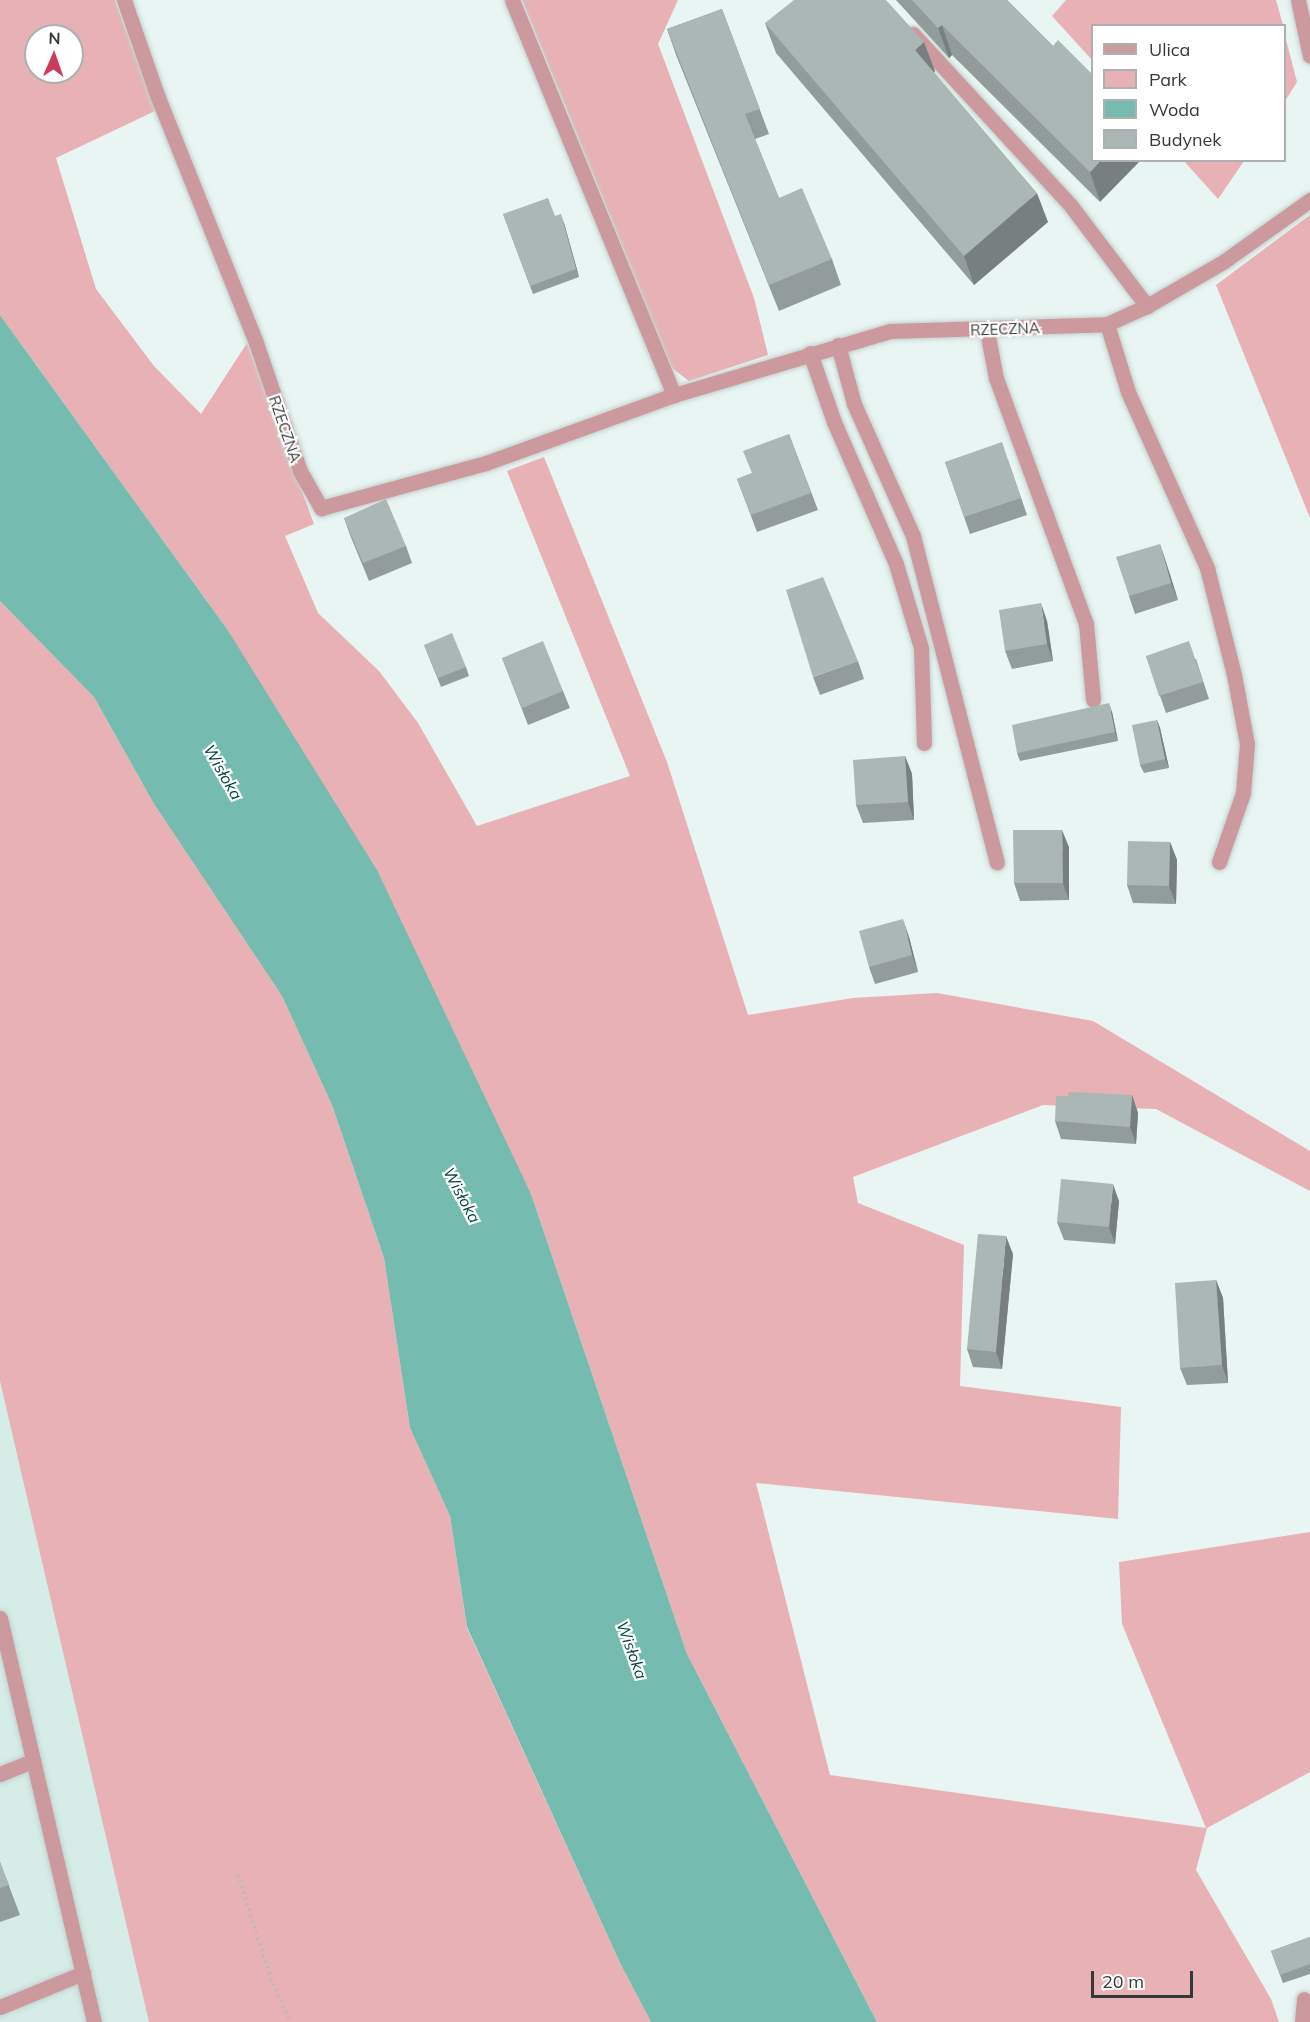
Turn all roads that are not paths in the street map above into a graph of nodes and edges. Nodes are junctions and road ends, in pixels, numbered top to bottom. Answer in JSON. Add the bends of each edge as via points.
{"nodes":[{"id":1,"x":124,"y":0,"type":"edge"},
{"id":2,"x":513,"y":0,"type":"edge"},
{"id":3,"x":1298,"y":0,"type":"edge"},
{"id":4,"x":901,"y":21,"type":"edge"},
{"id":5,"x":1310,"y":56,"type":"edge"},
{"id":6,"x":1310,"y":200,"type":"edge"},
{"id":7,"x":1148,"y":306,"type":"junction"},
{"id":8,"x":1107,"y":324,"type":"junction"},
{"id":9,"x":987,"y":331,"type":"junction"},
{"id":10,"x":838,"y":345,"type":"junction"},
{"id":11,"x":810,"y":353,"type":"junction"},
{"id":12,"x":674,"y":395,"type":"junction"},
{"id":13,"x":1093,"y":700,"type":"dead end"},
{"id":14,"x":924,"y":743,"type":"dead end"},
{"id":15,"x":997,"y":862,"type":"dead end"},
{"id":16,"x":1219,"y":862,"type":"dead end"},
{"id":17,"x":0,"y":1618,"type":"edge"},
{"id":18,"x":3,"y":1649,"type":"edge"},
{"id":19,"x":33,"y":1761,"type":"junction"},
{"id":20,"x":0,"y":1774,"type":"edge"},
{"id":21,"x":83,"y":1973,"type":"junction"},
{"id":22,"x":1304,"y":1999,"type":"dead end"},
{"id":23,"x":0,"y":2007,"type":"edge"},
{"id":24,"x":94,"y":2022,"type":"edge"},
{"id":25,"x":1302,"y":2022,"type":"edge"}],
"edges":[{"from":1,"to":12,"type":"street","name":"RZECZNA","via":[[157,95],[256,343],[300,471],[321,508],[486,463]]},
{"from":2,"to":12,"type":"street"},
{"from":3,"to":5,"type":"street"},
{"from":4,"to":7,"type":"street","via":[[1071,206]]},
{"from":6,"to":7,"type":"street","name":"RZECZNA","via":[[1223,262]]},
{"from":7,"to":8,"type":"street","name":"RZECZNA"},
{"from":8,"to":9,"type":"street","name":"RZECZNA"},
{"from":8,"to":16,"type":"street","via":[[1128,392],[1207,568],[1234,675],[1246,754],[1243,793]]},
{"from":9,"to":10,"type":"street","name":"RZECZNA","via":[[890,331]]},
{"from":9,"to":13,"type":"street","via":[[996,378],[1086,624]]},
{"from":10,"to":11,"type":"street","name":"RZECZNA"},
{"from":10,"to":15,"type":"street","via":[[854,404],[913,536]]},
{"from":11,"to":12,"type":"street","name":"RZECZNA"},
{"from":11,"to":14,"type":"street","via":[[834,422],[896,564],[921,648]]},
{"from":17,"to":18,"type":"street"},
{"from":18,"to":19,"type":"street"},
{"from":19,"to":20,"type":"street"},
{"from":19,"to":21,"type":"street"},
{"from":21,"to":23,"type":"street"},
{"from":21,"to":24,"type":"street"},
{"from":22,"to":25,"type":"street"}]}
